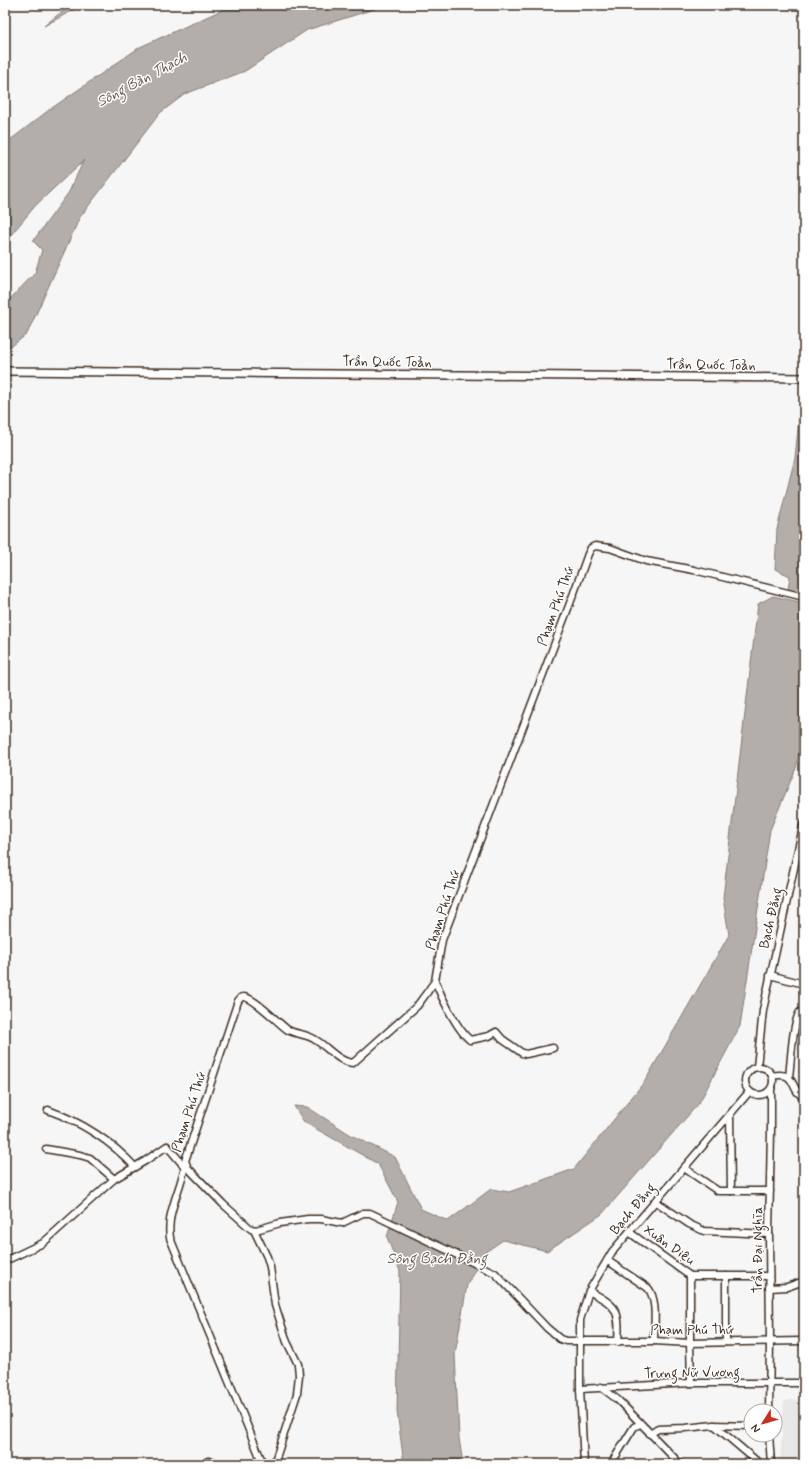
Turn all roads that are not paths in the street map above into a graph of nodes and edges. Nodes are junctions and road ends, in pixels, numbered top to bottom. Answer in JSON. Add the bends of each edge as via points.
{"nodes":[{"id":1,"x":5,"y":371,"type":"edge"},
{"id":2,"x":804,"y":378,"type":"edge"},
{"id":3,"x":804,"y":597,"type":"edge"},
{"id":4,"x":804,"y":822,"type":"edge"},
{"id":5,"x":770,"y":975,"type":"junction"},
{"id":6,"x":435,"y":980,"type":"junction"},
{"id":7,"x":804,"y":984,"type":"edge"},
{"id":8,"x":804,"y":1011,"type":"edge"},
{"id":9,"x":553,"y":1048,"type":"dead end"},
{"id":10,"x":757,"y":1067,"type":"junction"},
{"id":11,"x":772,"y":1076,"type":"junction"},
{"id":12,"x":789,"y":1077,"type":"junction"},
{"id":13,"x":770,"y":1090,"type":"junction"},
{"id":14,"x":749,"y":1092,"type":"junction"},
{"id":15,"x":804,"y":1097,"type":"edge"},
{"id":16,"x":48,"y":1110,"type":"dead end"},
{"id":17,"x":730,"y":1115,"type":"junction"},
{"id":18,"x":46,"y":1149,"type":"dead end"},
{"id":19,"x":185,"y":1166,"type":"junction"},
{"id":20,"x":135,"y":1167,"type":"junction"},
{"id":21,"x":684,"y":1168,"type":"junction"},
{"id":22,"x":114,"y":1179,"type":"junction"},
{"id":23,"x":731,"y":1191,"type":"junction"},
{"id":24,"x":770,"y":1191,"type":"junction"},
{"id":25,"x":655,"y":1201,"type":"junction"},
{"id":26,"x":254,"y":1230,"type":"junction"},
{"id":27,"x":629,"y":1232,"type":"junction"},
{"id":28,"x":769,"y":1234,"type":"junction"},
{"id":29,"x":5,"y":1261,"type":"edge"},
{"id":30,"x":608,"y":1261,"type":"junction"},
{"id":31,"x":690,"y":1276,"type":"junction"},
{"id":32,"x":726,"y":1276,"type":"junction"},
{"id":33,"x":769,"y":1276,"type":"junction"},
{"id":34,"x":804,"y":1281,"type":"edge"},
{"id":35,"x":769,"y":1288,"type":"junction"},
{"id":36,"x":589,"y":1291,"type":"junction"},
{"id":37,"x":654,"y":1341,"type":"junction"},
{"id":38,"x":770,"y":1341,"type":"junction"},
{"id":39,"x":804,"y":1341,"type":"edge"},
{"id":40,"x":580,"y":1342,"type":"junction"},
{"id":41,"x":618,"y":1342,"type":"junction"},
{"id":42,"x":726,"y":1342,"type":"junction"},
{"id":43,"x":690,"y":1343,"type":"junction"},
{"id":44,"x":691,"y":1383,"type":"junction"},
{"id":45,"x":804,"y":1383,"type":"edge"},
{"id":46,"x":769,"y":1384,"type":"junction"},
{"id":47,"x":601,"y":1387,"type":"junction"},
{"id":48,"x":580,"y":1389,"type":"junction"},
{"id":49,"x":769,"y":1403,"type":"edge"},
{"id":50,"x":640,"y":1424,"type":"junction"},
{"id":51,"x":714,"y":1425,"type":"junction"},
{"id":52,"x":743,"y":1426,"type":"edge"},
{"id":53,"x":650,"y":1434,"type":"junction"},
{"id":54,"x":770,"y":1443,"type":"edge"},
{"id":55,"x":614,"y":1459,"type":"dead end"},
{"id":56,"x":208,"y":1460,"type":"dead end"},
{"id":57,"x":224,"y":1464,"type":"edge"},
{"id":58,"x":263,"y":1464,"type":"edge"},
{"id":59,"x":274,"y":1464,"type":"edge"},
{"id":60,"x":584,"y":1464,"type":"edge"},
{"id":61,"x":680,"y":1464,"type":"edge"},
{"id":62,"x":760,"y":1464,"type":"edge"},
{"id":63,"x":771,"y":1464,"type":"edge"}],
"edges":[{"from":1,"to":2,"type":"main road","name":"Trần Quốc Toản"},
{"from":3,"to":6,"type":"street","name":"Phạm Phú Thứ","via":[[646,561],[610,548],[591,548],[442,940]]},
{"from":4,"to":5,"type":"street","name":"Bạch Đằng"},
{"from":5,"to":7,"type":"street"},
{"from":5,"to":10,"type":"street","name":"Bạch Đằng","via":[[763,1010]]},
{"from":6,"to":9,"type":"street","via":[[459,1027],[470,1040],[496,1032],[522,1053]]},
{"from":6,"to":19,"type":"street","name":"Phạm Phú Thứ","via":[[417,1006],[353,1063],[314,1039],[289,1031],[268,1012],[247,998],[241,998]]},
{"from":8,"to":12,"type":"street","via":[[798,1015],[795,1025]]},
{"from":10,"to":11,"type":"street","via":[[766,1069]]},
{"from":10,"to":14,"type":"street","via":[[746,1075],[745,1084]]},
{"from":11,"to":12,"type":"street"},
{"from":11,"to":13,"type":"street"},
{"from":12,"to":15,"type":"street","via":[[795,1085],[796,1092]]},
{"from":13,"to":14,"type":"street","via":[[758,1096]]},
{"from":13,"to":24,"type":"street","name":"Trần Đại Nghĩa"},
{"from":14,"to":17,"type":"street","name":"Bạch Đằng"},
{"from":16,"to":20,"type":"street","via":[[84,1126],[120,1151]]},
{"from":17,"to":21,"type":"street","name":"Bạch Đằng"},
{"from":17,"to":23,"type":"street"},
{"from":18,"to":22,"type":"street","via":[[90,1158]]},
{"from":19,"to":20,"type":"street","via":[[167,1146]]},
{"from":19,"to":26,"type":"street","name":"Phạm Phú Thứ","via":[[246,1226]]},
{"from":19,"to":58,"type":"street","via":[[168,1224],[170,1238]]},
{"from":20,"to":22,"type":"street"},
{"from":21,"to":23,"type":"street","via":[[718,1191]]},
{"from":21,"to":25,"type":"street","name":"Bạch Đằng"},
{"from":22,"to":29,"type":"street","via":[[43,1243]]},
{"from":23,"to":24,"type":"street"},
{"from":24,"to":28,"type":"street","name":"Trần Đại Nghĩa"},
{"from":25,"to":27,"type":"street","name":"Bạch Đằng"},
{"from":25,"to":28,"type":"street","via":[[704,1232]]},
{"from":26,"to":40,"type":"street","via":[[280,1222],[308,1219],[342,1223],[363,1213],[370,1214],[495,1274],[560,1339]]},
{"from":26,"to":59,"type":"street","via":[[267,1257],[275,1305],[287,1342],[298,1364],[299,1375],[297,1394]]},
{"from":27,"to":30,"type":"street","name":"Bạch Đằng","via":[[612,1252]]},
{"from":27,"to":31,"type":"street","name":"Xuân Diệu"},
{"from":28,"to":33,"type":"street","name":"Trần Đại Nghĩa"},
{"from":30,"to":36,"type":"street","name":"Bạch Đằng"},
{"from":30,"to":37,"type":"street","via":[[652,1293]]},
{"from":31,"to":32,"type":"street","name":"Xuân Diệu"},
{"from":31,"to":43,"type":"street"},
{"from":32,"to":33,"type":"street","name":"Xuân Diệu"},
{"from":32,"to":42,"type":"street"},
{"from":33,"to":35,"type":"street","name":"Trần Đại Nghĩa"},
{"from":34,"to":35,"type":"street","via":[[787,1287]]},
{"from":35,"to":38,"type":"street","name":"Trần Đại Nghĩa"},
{"from":36,"to":40,"type":"street","name":"Bạch Đằng","via":[[580,1320]]},
{"from":36,"to":41,"type":"street","via":[[616,1310]]},
{"from":37,"to":41,"type":"street","name":"Phạm Phú Thứ"},
{"from":37,"to":43,"type":"street","name":"Phạm Phú Thứ"},
{"from":38,"to":39,"type":"street","name":"Phạm Phú Thứ"},
{"from":38,"to":42,"type":"street","name":"Phạm Phú Thứ"},
{"from":38,"to":46,"type":"street","name":"Trần Đại Nghĩa"},
{"from":40,"to":41,"type":"street","name":"Phạm Phú Thứ"},
{"from":40,"to":48,"type":"street","name":"Bạch Đằng"},
{"from":42,"to":43,"type":"street","name":"Phạm Phú Thứ"},
{"from":43,"to":44,"type":"street"},
{"from":44,"to":46,"type":"street","name":"Trưng Nữ Vương"},
{"from":44,"to":47,"type":"street","name":"Trưng Nữ Vương"},
{"from":45,"to":46,"type":"street","name":"Trưng Nữ Vương"},
{"from":46,"to":49,"type":"street","name":"Trần Đại Nghĩa"},
{"from":47,"to":48,"type":"street","name":"Trưng Nữ Vương"},
{"from":47,"to":50,"type":"street","via":[[618,1400]]},
{"from":48,"to":60,"type":"street","name":"Bạch Đằng"},
{"from":50,"to":53,"type":"street"},
{"from":50,"to":55,"type":"street","via":[[634,1427]]},
{"from":51,"to":52,"type":"street"},
{"from":51,"to":53,"type":"street","via":[[658,1429]]},
{"from":51,"to":62,"type":"street"},
{"from":53,"to":61,"type":"street"},
{"from":54,"to":63,"type":"street"},
{"from":56,"to":57,"type":"street"}]}
